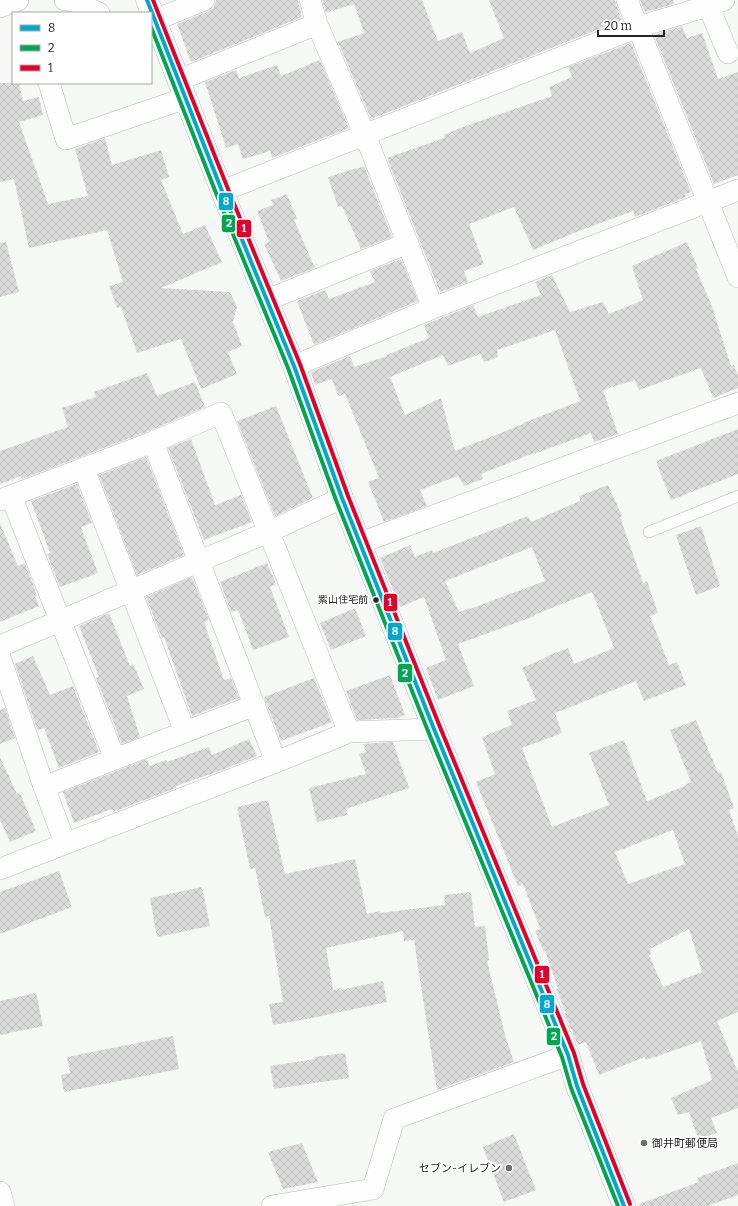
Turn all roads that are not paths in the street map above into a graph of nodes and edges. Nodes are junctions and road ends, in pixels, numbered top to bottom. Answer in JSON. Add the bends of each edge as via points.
{"nodes":[{"id":1,"x":18,"y":0,"type":"edge"},
{"id":2,"x":24,"y":0,"type":"edge"},
{"id":3,"x":65,"y":0,"type":"edge"},
{"id":4,"x":147,"y":0,"type":"edge"},
{"id":5,"x":204,"y":0,"type":"edge"},
{"id":6,"x":310,"y":0,"type":"edge"},
{"id":7,"x":627,"y":0,"type":"edge"},
{"id":8,"x":713,"y":2,"type":"edge"},
{"id":9,"x":0,"y":7,"type":"edge"},
{"id":10,"x":28,"y":12,"type":"edge"},
{"id":11,"x":97,"y":12,"type":"edge"},
{"id":12,"x":151,"y":12,"type":"edge"},
{"id":13,"x":152,"y":17,"type":"edge"},
{"id":14,"x":317,"y":24,"type":"junction"},
{"id":15,"x":155,"y":27,"type":"edge"},
{"id":16,"x":638,"y":27,"type":"junction"},
{"id":17,"x":728,"y":53,"type":"dead end"},
{"id":18,"x":49,"y":84,"type":"edge"},
{"id":19,"x":183,"y":89,"type":"junction"},
{"id":20,"x":365,"y":135,"type":"junction"},
{"id":21,"x":738,"y":190,"type":"edge"},
{"id":22,"x":222,"y":191,"type":"junction"},
{"id":23,"x":709,"y":202,"type":"junction"},
{"id":24,"x":408,"y":243,"type":"junction"},
{"id":25,"x":738,"y":277,"type":"edge"},
{"id":26,"x":267,"y":300,"type":"junction"},
{"id":27,"x":433,"y":308,"type":"junction"},
{"id":28,"x":294,"y":366,"type":"junction"},
{"id":29,"x":738,"y":403,"type":"edge"},
{"id":30,"x":153,"y":442,"type":"junction"},
{"id":31,"x":84,"y":469,"type":"junction"},
{"id":32,"x":738,"y":496,"type":"edge"},
{"id":33,"x":6,"y":498,"type":"edge"},
{"id":34,"x":342,"y":498,"type":"junction"},
{"id":35,"x":268,"y":532,"type":"junction"},
{"id":36,"x":649,"y":532,"type":"dead end"},
{"id":37,"x":360,"y":543,"type":"junction"},
{"id":38,"x":199,"y":562,"type":"junction"},
{"id":39,"x":131,"y":590,"type":"junction"},
{"id":40,"x":60,"y":621,"type":"junction"},
{"id":41,"x":0,"y":646,"type":"edge"},
{"id":42,"x":0,"y":657,"type":"edge"},
{"id":43,"x":255,"y":706,"type":"junction"},
{"id":44,"x":434,"y":729,"type":"junction"},
{"id":45,"x":185,"y":732,"type":"junction"},
{"id":46,"x":349,"y":732,"type":"junction"},
{"id":47,"x":115,"y":759,"type":"junction"},
{"id":48,"x":276,"y":762,"type":"junction"},
{"id":49,"x":44,"y":787,"type":"junction"},
{"id":50,"x":65,"y":843,"type":"junction"},
{"id":51,"x":0,"y":869,"type":"edge"},
{"id":52,"x":568,"y":1055,"type":"junction"},
{"id":53,"x":0,"y":1192,"type":"edge"},
{"id":54,"x":4,"y":1206,"type":"edge"},
{"id":55,"x":272,"y":1206,"type":"edge"},
{"id":56,"x":624,"y":1206,"type":"edge"}],
"edges":[{"from":1,"to":9,"type":"street"},
{"from":2,"to":10,"type":"street"},
{"from":3,"to":11,"type":"street"},
{"from":4,"to":12,"type":"main road"},
{"from":5,"to":15,"type":"street"},
{"from":6,"to":14,"type":"street"},
{"from":7,"to":16,"type":"street"},
{"from":8,"to":16,"type":"street"},
{"from":8,"to":17,"type":"street"},
{"from":13,"to":15,"type":"main road"},
{"from":14,"to":19,"type":"street"},
{"from":14,"to":20,"type":"street"},
{"from":15,"to":19,"type":"main road"},
{"from":16,"to":20,"type":"street"},
{"from":16,"to":23,"type":"street"},
{"from":18,"to":19,"type":"street","via":[[66,140]]},
{"from":19,"to":22,"type":"main road"},
{"from":20,"to":22,"type":"street"},
{"from":20,"to":24,"type":"street"},
{"from":21,"to":23,"type":"street"},
{"from":22,"to":26,"type":"main road"},
{"from":23,"to":25,"type":"street"},
{"from":23,"to":27,"type":"street"},
{"from":24,"to":26,"type":"street"},
{"from":24,"to":27,"type":"street"},
{"from":26,"to":28,"type":"main road"},
{"from":27,"to":28,"type":"street"},
{"from":28,"to":34,"type":"main road"},
{"from":29,"to":37,"type":"street"},
{"from":30,"to":31,"type":"street"},
{"from":30,"to":35,"type":"street","via":[[221,413]]},
{"from":30,"to":38,"type":"street"},
{"from":31,"to":33,"type":"street"},
{"from":31,"to":39,"type":"street"},
{"from":32,"to":36,"type":"lane"},
{"from":33,"to":40,"type":"street"},
{"from":34,"to":35,"type":"street"},
{"from":34,"to":37,"type":"main road"},
{"from":35,"to":38,"type":"street"},
{"from":35,"to":46,"type":"street"},
{"from":37,"to":44,"type":"main road"},
{"from":38,"to":39,"type":"street"},
{"from":38,"to":43,"type":"street"},
{"from":39,"to":40,"type":"street"},
{"from":39,"to":45,"type":"street"},
{"from":40,"to":41,"type":"street"},
{"from":40,"to":47,"type":"street"},
{"from":42,"to":49,"type":"street"},
{"from":43,"to":45,"type":"street"},
{"from":43,"to":48,"type":"street"},
{"from":44,"to":46,"type":"street"},
{"from":44,"to":52,"type":"main road"},
{"from":45,"to":47,"type":"street"},
{"from":46,"to":48,"type":"street"},
{"from":47,"to":49,"type":"street"},
{"from":48,"to":50,"type":"street"},
{"from":49,"to":50,"type":"street"},
{"from":50,"to":51,"type":"street"},
{"from":52,"to":55,"type":"street","via":[[394,1119],[373,1189]]},
{"from":52,"to":56,"type":"main road","via":[[577,1086]]},
{"from":53,"to":54,"type":"street"}]}
